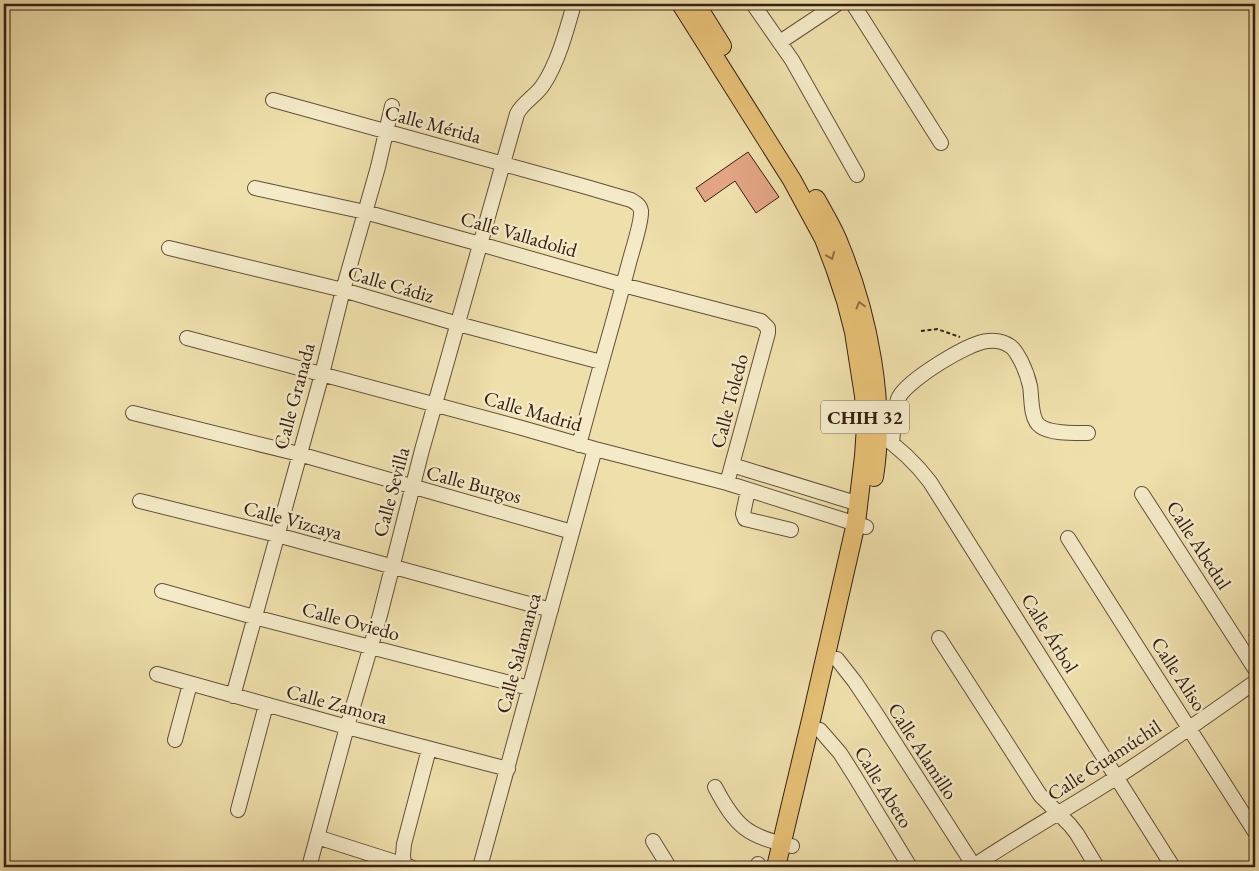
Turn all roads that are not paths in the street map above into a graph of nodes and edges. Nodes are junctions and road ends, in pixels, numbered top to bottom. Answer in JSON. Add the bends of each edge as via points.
{"nodes":[{"id":1,"x":574,"y":4,"type":"edge"},
{"id":2,"x":681,"y":4,"type":"edge"},
{"id":3,"x":696,"y":4,"type":"edge"},
{"id":4,"x":753,"y":4,"type":"edge"},
{"id":5,"x":837,"y":4,"type":"edge"},
{"id":6,"x":854,"y":4,"type":"edge"},
{"id":7,"x":780,"y":42,"type":"junction"},
{"id":8,"x":273,"y":100,"type":"dead end"},
{"id":9,"x":392,"y":106,"type":"dead end"},
{"id":10,"x":387,"y":132,"type":"junction"},
{"id":11,"x":940,"y":143,"type":"dead end"},
{"id":12,"x":503,"y":164,"type":"junction"},
{"id":13,"x":857,"y":175,"type":"dead end"},
{"id":14,"x":255,"y":188,"type":"dead end"},
{"id":15,"x":365,"y":212,"type":"junction"},
{"id":16,"x":480,"y":244,"type":"junction"},
{"id":17,"x":169,"y":248,"type":"dead end"},
{"id":18,"x":623,"y":285,"type":"junction"},
{"id":19,"x":343,"y":290,"type":"junction"},
{"id":20,"x":458,"y":324,"type":"junction"},
{"id":21,"x":768,"y":328,"type":"joint"},
{"id":22,"x":187,"y":338,"type":"dead end"},
{"id":23,"x":601,"y":362,"type":"junction"},
{"id":24,"x":322,"y":374,"type":"junction"},
{"id":25,"x":436,"y":404,"type":"junction"},
{"id":26,"x":133,"y":413,"type":"dead end"},
{"id":27,"x":1088,"y":433,"type":"dead end"},
{"id":28,"x":885,"y":438,"type":"junction"},
{"id":29,"x":578,"y":445,"type":"junction"},
{"id":30,"x":595,"y":450,"type":"junction"},
{"id":31,"x":299,"y":454,"type":"junction"},
{"id":32,"x":732,"y":465,"type":"junction"},
{"id":33,"x":727,"y":484,"type":"junction"},
{"id":34,"x":413,"y":488,"type":"junction"},
{"id":35,"x":748,"y":490,"type":"junction"},
{"id":36,"x":1142,"y":494,"type":"dead end"},
{"id":37,"x":140,"y":501,"type":"dead end"},
{"id":38,"x":859,"y":504,"type":"junction"},
{"id":39,"x":861,"y":525,"type":"junction"},
{"id":40,"x":790,"y":530,"type":"dead end"},
{"id":41,"x":572,"y":532,"type":"junction"},
{"id":42,"x":277,"y":535,"type":"junction"},
{"id":43,"x":1068,"y":538,"type":"dead end"},
{"id":44,"x":392,"y":568,"type":"junction"},
{"id":45,"x":162,"y":591,"type":"dead end"},
{"id":46,"x":551,"y":610,"type":"junction"},
{"id":47,"x":254,"y":617,"type":"junction"},
{"id":48,"x":940,"y":638,"type":"dead end"},
{"id":49,"x":370,"y":647,"type":"junction"},
{"id":50,"x":837,"y":659,"type":"junction"},
{"id":51,"x":1255,"y":669,"type":"edge"},
{"id":52,"x":157,"y":674,"type":"dead end"},
{"id":53,"x":1255,"y":682,"type":"edge"},
{"id":54,"x":190,"y":684,"type":"junction"},
{"id":55,"x":530,"y":688,"type":"junction"},
{"id":56,"x":233,"y":696,"type":"junction"},
{"id":57,"x":266,"y":706,"type":"junction"},
{"id":58,"x":347,"y":728,"type":"junction"},
{"id":59,"x":1189,"y":728,"type":"junction"},
{"id":60,"x":820,"y":730,"type":"junction"},
{"id":61,"x":175,"y":740,"type":"dead end"},
{"id":62,"x":429,"y":749,"type":"junction"},
{"id":63,"x":508,"y":769,"type":"junction"},
{"id":64,"x":1116,"y":778,"type":"junction"},
{"id":65,"x":715,"y":787,"type":"dead end"},
{"id":66,"x":238,"y":810,"type":"dead end"},
{"id":67,"x":1058,"y":814,"type":"junction"},
{"id":68,"x":1255,"y":832,"type":"edge"},
{"id":69,"x":317,"y":837,"type":"junction"},
{"id":70,"x":653,"y":841,"type":"dead end"},
{"id":71,"x":787,"y":845,"type":"junction"},
{"id":72,"x":407,"y":866,"type":"edge"},
{"id":73,"x":309,"y":867,"type":"edge"},
{"id":74,"x":480,"y":867,"type":"edge"},
{"id":75,"x":669,"y":867,"type":"edge"},
{"id":76,"x":776,"y":867,"type":"edge"},
{"id":77,"x":787,"y":867,"type":"edge"},
{"id":78,"x":910,"y":867,"type":"edge"},
{"id":79,"x":973,"y":867,"type":"edge"},
{"id":80,"x":1097,"y":867,"type":"edge"},
{"id":81,"x":1173,"y":867,"type":"edge"}],
"edges":[{"from":1,"to":12,"type":"street","name":"Calle Sevilla","via":[[549,76],[538,92],[519,108]]},
{"from":2,"to":38,"type":"main road","number":"CHIH 32","one_way":true,"via":[[792,180],[824,239],[835,268],[854,332],[864,396],[865,442]]},
{"from":28,"to":3,"type":"main road","number":"CHIH 32","one_way":true,"via":[[866,328],[840,244],[773,127]]},
{"from":4,"to":7,"type":"street"},
{"from":5,"to":7,"type":"street"},
{"from":6,"to":11,"type":"street"},
{"from":7,"to":13,"type":"street"},
{"from":8,"to":10,"type":"street","name":"Calle Mérida"},
{"from":9,"to":10,"type":"street","name":"Calle Granada"},
{"from":10,"to":12,"type":"street","name":"Calle Mérida"},
{"from":10,"to":15,"type":"street","name":"Calle Granada"},
{"from":12,"to":16,"type":"street","name":"Calle Sevilla"},
{"from":12,"to":18,"type":"street","name":"Calle Mérida","via":[[637,203],[641,212]]},
{"from":14,"to":15,"type":"street","name":"Calle Valladolid"},
{"from":15,"to":16,"type":"street","name":"Calle Valladolid"},
{"from":15,"to":19,"type":"street","name":"Calle Granada"},
{"from":16,"to":18,"type":"street","name":"Calle Valladolid"},
{"from":16,"to":20,"type":"street","name":"Calle Sevilla"},
{"from":17,"to":19,"type":"street","name":"Calle Cádiz"},
{"from":18,"to":21,"type":"street","name":"Calle Valladolid","via":[[756,319]]},
{"from":18,"to":23,"type":"street"},
{"from":19,"to":20,"type":"street","name":"Calle Cádiz"},
{"from":19,"to":24,"type":"street","name":"Calle Granada"},
{"from":20,"to":23,"type":"street","name":"Calle Cádiz"},
{"from":20,"to":25,"type":"street","name":"Calle Sevilla"},
{"from":21,"to":32,"type":"street","name":"Calle Toledo"},
{"from":22,"to":24,"type":"street","name":"Calle Madrid"},
{"from":23,"to":29,"type":"street"},
{"from":24,"to":25,"type":"street","name":"Calle Madrid"},
{"from":24,"to":31,"type":"street","name":"Calle Granada"},
{"from":25,"to":29,"type":"street","name":"Calle Madrid"},
{"from":25,"to":34,"type":"street","name":"Calle Sevilla"},
{"from":26,"to":31,"type":"street","name":"Calle Burgos"},
{"from":27,"to":28,"type":"street","via":[[1046,429],[1036,423],[1027,374],[1018,356],[1011,346],[987,340],[972,344],[911,383],[898,398]]},
{"from":28,"to":39,"type":"main road","number":"CHIH 32"},
{"from":28,"to":64,"type":"street","name":"Calle Árbol","via":[[917,465],[930,482]]},
{"from":29,"to":30,"type":"street","name":"Calle Madrid"},
{"from":30,"to":33,"type":"street","name":"Calle Madrid"},
{"from":30,"to":41,"type":"street","name":"Calle Salamanca"},
{"from":31,"to":34,"type":"street","name":"Calle Burgos"},
{"from":31,"to":42,"type":"street","name":"Calle Granada"},
{"from":32,"to":33,"type":"street","name":"Calle Toledo"},
{"from":32,"to":38,"type":"street"},
{"from":33,"to":35,"type":"street","name":"Calle Madrid"},
{"from":34,"to":41,"type":"street","name":"Calle Burgos"},
{"from":34,"to":44,"type":"street","name":"Calle Sevilla"},
{"from":35,"to":39,"type":"street","name":"Calle Madrid"},
{"from":35,"to":40,"type":"street","via":[[743,514],[745,519]]},
{"from":36,"to":51,"type":"street","name":"Calle Abedul"},
{"from":37,"to":42,"type":"street","name":"Calle Vizcaya"},
{"from":38,"to":39,"type":"main road","number":"CHIH 32"},
{"from":39,"to":50,"type":"main road","number":"CHIH 32"},
{"from":39,"to":71,"type":"main road","number":"CHIH 32","via":[[812,720]]},
{"from":41,"to":46,"type":"street","name":"Calle Salamanca"},
{"from":42,"to":44,"type":"street","name":"Calle Vizcaya"},
{"from":42,"to":47,"type":"street","name":"Calle Granada"},
{"from":43,"to":59,"type":"street","name":"Calle Aliso"},
{"from":44,"to":46,"type":"street","name":"Calle Vizcaya"},
{"from":44,"to":49,"type":"street","name":"Calle Sevilla"},
{"from":45,"to":47,"type":"street","name":"Calle Oviedo"},
{"from":46,"to":55,"type":"street","name":"Calle Salamanca"},
{"from":47,"to":49,"type":"street","name":"Calle Oviedo"},
{"from":47,"to":56,"type":"street","name":"Calle Granada"},
{"from":48,"to":67,"type":"street","via":[[1040,795]]},
{"from":49,"to":55,"type":"street","name":"Calle Oviedo"},
{"from":49,"to":58,"type":"street","name":"Calle Sevilla"},
{"from":50,"to":60,"type":"main road","number":"CHIH 32"},
{"from":50,"to":79,"type":"street","name":"Calle Alamillo","via":[[875,712]]},
{"from":52,"to":54,"type":"street","name":"Calle Zamora"},
{"from":53,"to":59,"type":"street","name":"Calle Guamúchil"},
{"from":54,"to":56,"type":"street","name":"Calle Zamora"},
{"from":54,"to":61,"type":"street"},
{"from":55,"to":63,"type":"street","name":"Calle Salamanca"},
{"from":56,"to":57,"type":"street","name":"Calle Zamora"},
{"from":57,"to":58,"type":"street","name":"Calle Zamora"},
{"from":57,"to":66,"type":"street"},
{"from":58,"to":62,"type":"street","name":"Calle Zamora"},
{"from":58,"to":69,"type":"street","name":"Calle Sevilla"},
{"from":59,"to":64,"type":"street","name":"Calle Guamúchil"},
{"from":59,"to":68,"type":"street","name":"Calle Aliso"},
{"from":60,"to":71,"type":"main road","number":"CHIH 32"},
{"from":60,"to":78,"type":"street","name":"Calle Abeto","via":[[840,753]]},
{"from":62,"to":63,"type":"street","name":"Calle Zamora"},
{"from":62,"to":72,"type":"street","via":[[404,844]]},
{"from":63,"to":74,"type":"street","name":"Calle Salamanca"},
{"from":64,"to":67,"type":"street","name":"Calle Guamúchil"},
{"from":64,"to":81,"type":"street","name":"Calle Árbol"},
{"from":65,"to":71,"type":"street","via":[[726,808],[747,831]]},
{"from":67,"to":79,"type":"street","name":"Calle Guamúchil"},
{"from":67,"to":80,"type":"street","via":[[1077,834]]},
{"from":69,"to":72,"type":"street"},
{"from":69,"to":73,"type":"street","name":"Calle Sevilla"},
{"from":70,"to":75,"type":"street"},
{"from":71,"to":76,"type":"main road","number":"CHIH 32"},
{"from":71,"to":77,"type":"main road","number":"CHIH 32"}]}
